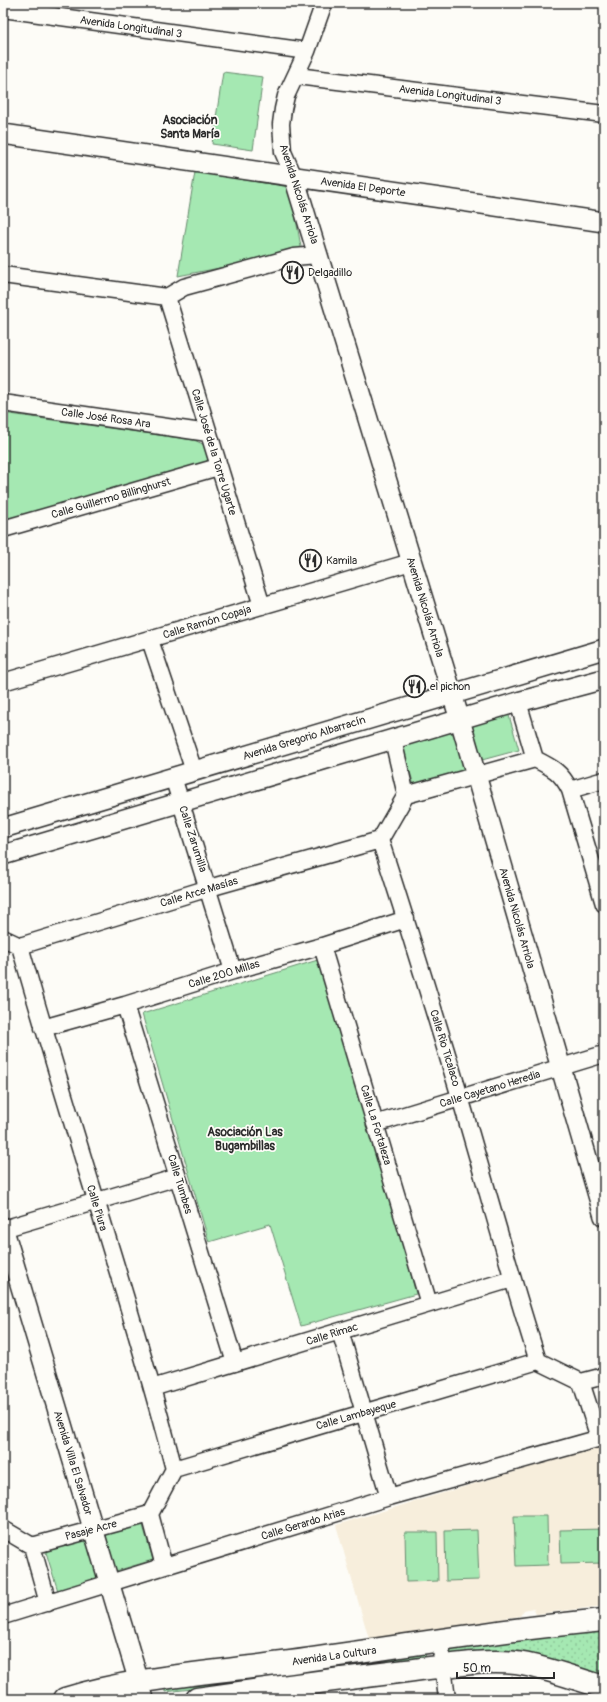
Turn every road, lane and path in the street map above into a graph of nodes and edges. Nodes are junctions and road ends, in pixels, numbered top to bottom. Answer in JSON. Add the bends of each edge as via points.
{"nodes":[{"id":1,"x":324,"y":3,"type":"edge"},
{"id":2,"x":25,"y":8,"type":"edge"},
{"id":3,"x":3,"y":9,"type":"edge"},
{"id":4,"x":307,"y":51,"type":"junction"},
{"id":5,"x":297,"y":76,"type":"junction"},
{"id":6,"x":604,"y":114,"type":"edge"},
{"id":7,"x":3,"y":134,"type":"edge"},
{"id":8,"x":294,"y":177,"type":"junction"},
{"id":9,"x":604,"y":222,"type":"edge"},
{"id":10,"x":318,"y":255,"type":"junction"},
{"id":11,"x":3,"y":275,"type":"edge"},
{"id":12,"x":167,"y":297,"type":"junction"},
{"id":13,"x":3,"y":403,"type":"edge"},
{"id":14,"x":208,"y":433,"type":"junction"},
{"id":15,"x":218,"y":466,"type":"junction"},
{"id":16,"x":3,"y":529,"type":"edge"},
{"id":17,"x":411,"y":562,"type":"junction"},
{"id":18,"x":262,"y":606,"type":"junction"},
{"id":19,"x":150,"y":640,"type":"junction"},
{"id":20,"x":604,"y":649,"type":"edge"},
{"id":21,"x":604,"y":679,"type":"edge"},
{"id":22,"x":3,"y":682,"type":"edge"},
{"id":23,"x":451,"y":695,"type":"junction"},
{"id":24,"x":518,"y":702,"type":"junction"},
{"id":25,"x":460,"y":720,"type":"junction"},
{"id":26,"x":393,"y":740,"type":"junction"},
{"id":27,"x":535,"y":759,"type":"junction"},
{"id":28,"x":194,"y":771,"type":"junction"},
{"id":29,"x":476,"y":775,"type":"junction"},
{"id":30,"x":173,"y":777,"type":"junction"},
{"id":31,"x":604,"y":780,"type":"edge"},
{"id":32,"x":570,"y":790,"type":"junction"},
{"id":33,"x":406,"y":795,"type":"junction"},
{"id":34,"x":181,"y":802,"type":"junction"},
{"id":35,"x":3,"y":828,"type":"edge"},
{"id":36,"x":380,"y":840,"type":"junction"},
{"id":37,"x":3,"y":855,"type":"edge"},
{"id":38,"x":209,"y":888,"type":"junction"},
{"id":39,"x":604,"y":904,"type":"edge"},
{"id":40,"x":406,"y":919,"type":"junction"},
{"id":41,"x":3,"y":938,"type":"edge"},
{"id":42,"x":20,"y":946,"type":"junction"},
{"id":43,"x":322,"y":946,"type":"junction"},
{"id":44,"x":233,"y":971,"type":"junction"},
{"id":45,"x":125,"y":1005,"type":"junction"},
{"id":46,"x":43,"y":1028,"type":"junction"},
{"id":47,"x":604,"y":1054,"type":"edge"},
{"id":48,"x":561,"y":1067,"type":"junction"},
{"id":49,"x":460,"y":1098,"type":"junction"},
{"id":50,"x":375,"y":1124,"type":"junction"},
{"id":51,"x":178,"y":1177,"type":"junction"},
{"id":52,"x":599,"y":1180,"type":"edge"},
{"id":53,"x":95,"y":1201,"type":"junction"},
{"id":54,"x":604,"y":1216,"type":"edge"},
{"id":55,"x":3,"y":1228,"type":"edge"},
{"id":56,"x":512,"y":1279,"type":"junction"},
{"id":57,"x":429,"y":1304,"type":"junction"},
{"id":58,"x":340,"y":1331,"type":"junction"},
{"id":59,"x":538,"y":1361,"type":"junction"},
{"id":60,"x":235,"y":1363,"type":"junction"},
{"id":61,"x":604,"y":1376,"type":"edge"},
{"id":62,"x":582,"y":1382,"type":"junction"},
{"id":63,"x":152,"y":1388,"type":"junction"},
{"id":64,"x":364,"y":1413,"type":"junction"},
{"id":65,"x":601,"y":1438,"type":"edge"},
{"id":66,"x":174,"y":1469,"type":"junction"},
{"id":67,"x":389,"y":1497,"type":"junction"},
{"id":68,"x":150,"y":1514,"type":"junction"},
{"id":69,"x":3,"y":1529,"type":"edge"},
{"id":70,"x":93,"y":1530,"type":"junction"},
{"id":71,"x":32,"y":1546,"type":"junction"},
{"id":72,"x":164,"y":1566,"type":"junction"},
{"id":73,"x":110,"y":1584,"type":"junction"},
{"id":74,"x":48,"y":1603,"type":"junction"},
{"id":75,"x":3,"y":1616,"type":"edge"},
{"id":76,"x":604,"y":1620,"type":"edge"},
{"id":77,"x":440,"y":1641,"type":"junction"},
{"id":78,"x":267,"y":1665,"type":"junction"},
{"id":79,"x":443,"y":1667,"type":"junction"},
{"id":80,"x":604,"y":1687,"type":"edge"},
{"id":81,"x":269,"y":1688,"type":"junction"},
{"id":82,"x":141,"y":1690,"type":"edge"},
{"id":83,"x":65,"y":1699,"type":"edge"},
{"id":84,"x":197,"y":1699,"type":"edge"},
{"id":85,"x":447,"y":1699,"type":"edge"}],
"edges":[{"from":1,"to":4,"type":"street","name":"Avenida Nicolás Arriola"},
{"from":2,"to":3,"type":"street","name":"Avenida Longitudinal 3"},
{"from":2,"to":4,"type":"street","name":"Avenida Longitudinal 3"},
{"from":4,"to":5,"type":"street","name":"Avenida Nicolás Arriola"},
{"from":5,"to":6,"type":"street","name":"Avenida Longitudinal 3"},
{"from":5,"to":8,"type":"street","name":"Avenida Nicolás Arriola","via":[[286,96],[281,124],[283,152]]},
{"from":7,"to":8,"type":"street","name":"Avenida El Deporte"},
{"from":8,"to":9,"type":"street","name":"Avenida El Deporte"},
{"from":8,"to":10,"type":"street","name":"Avenida Nicolás Arriola"},
{"from":10,"to":12,"type":"street","via":[[294,257],[184,287]]},
{"from":10,"to":17,"type":"street","name":"Avenida Nicolás Arriola"},
{"from":11,"to":12,"type":"street"},
{"from":12,"to":14,"type":"street","name":"Calle José de la Torre Ugarte"},
{"from":13,"to":14,"type":"street","name":"Calle José Rosa Ara"},
{"from":14,"to":15,"type":"street","name":"Calle José de la Torre Ugarte"},
{"from":15,"to":16,"type":"street","name":"Calle Guillermo Billinghurst"},
{"from":15,"to":18,"type":"street","name":"Calle José de la Torre Ugarte"},
{"from":17,"to":18,"type":"street","name":"Calle Ramón Copaja"},
{"from":17,"to":23,"type":"street","name":"Avenida Nicolás Arriola"},
{"from":18,"to":19,"type":"street","name":"Calle Ramón Copaja"},
{"from":19,"to":22,"type":"street","name":"Calle Ramón Copaja"},
{"from":19,"to":28,"type":"street"},
{"from":20,"to":23,"type":"street","name":"Avenida Gregorio Albarracín"},
{"from":21,"to":24,"type":"street"},
{"from":23,"to":25,"type":"street","name":"Avenida Nicolás Arriola"},
{"from":23,"to":28,"type":"street","name":"Avenida Gregorio Albarracín"},
{"from":24,"to":25,"type":"street"},
{"from":24,"to":27,"type":"street"},
{"from":25,"to":26,"type":"street"},
{"from":25,"to":29,"type":"street","name":"Avenida Nicolás Arriola"},
{"from":26,"to":33,"type":"street"},
{"from":26,"to":34,"type":"street"},
{"from":27,"to":29,"type":"street"},
{"from":27,"to":32,"type":"street","via":[[556,770]]},
{"from":28,"to":30,"type":"street","name":"Avenida Gregorio Albarracín"},
{"from":29,"to":33,"type":"street"},
{"from":29,"to":48,"type":"street","name":"Avenida Nicolás Arriola"},
{"from":30,"to":34,"type":"street","name":"Calle Zarumilla"},
{"from":30,"to":35,"type":"street","name":"Avenida Gregorio Albarracín"},
{"from":31,"to":32,"type":"street"},
{"from":32,"to":39,"type":"street"},
{"from":33,"to":36,"type":"street"},
{"from":34,"to":37,"type":"street"},
{"from":34,"to":38,"type":"street","name":"Calle Zarumilla"},
{"from":36,"to":38,"type":"street","name":"Calle Arce Masías"},
{"from":36,"to":40,"type":"street","name":"Calle Rio Ticalaco"},
{"from":38,"to":42,"type":"street","name":"Calle Arce Masías"},
{"from":38,"to":44,"type":"street","name":"Calle Zarumilla"},
{"from":40,"to":43,"type":"street","name":"Calle 200 Millas"},
{"from":40,"to":49,"type":"street","name":"Calle Rio Ticalaco"},
{"from":41,"to":42,"type":"street"},
{"from":42,"to":46,"type":"street","name":"Calle Piura"},
{"from":43,"to":44,"type":"street","name":"Calle 200 Millas"},
{"from":43,"to":50,"type":"street","name":"Calle La Fortaleza"},
{"from":44,"to":45,"type":"street","name":"Calle 200 Millas"},
{"from":45,"to":46,"type":"street","name":"Calle 200 Millas"},
{"from":45,"to":51,"type":"street","name":"Calle Tumbes"},
{"from":46,"to":53,"type":"street","name":"Calle Piura"},
{"from":47,"to":48,"type":"street","name":"Calle Cayetano Heredia"},
{"from":48,"to":49,"type":"street","name":"Calle Cayetano Heredia"},
{"from":48,"to":52,"type":"street","name":"Avenida Nicolás Arriola"},
{"from":49,"to":50,"type":"street","name":"Calle Cayetano Heredia"},
{"from":49,"to":56,"type":"street","name":"Calle Rio Ticalaco"},
{"from":50,"to":57,"type":"street","name":"Calle La Fortaleza"},
{"from":51,"to":53,"type":"street"},
{"from":51,"to":60,"type":"street","name":"Calle Tumbes"},
{"from":52,"to":54,"type":"street","name":"Avenida Nicolás Arriola"},
{"from":53,"to":55,"type":"street"},
{"from":53,"to":63,"type":"street","name":"Calle Piura"},
{"from":55,"to":70,"type":"street","name":"Avenida Villa El Salvador"},
{"from":56,"to":57,"type":"street","name":"Calle Rimac"},
{"from":56,"to":59,"type":"street","name":"Calle Rio Ticalaco"},
{"from":57,"to":58,"type":"street","name":"Calle Rimac"},
{"from":58,"to":60,"type":"street","name":"Calle Rimac"},
{"from":58,"to":64,"type":"street"},
{"from":59,"to":62,"type":"street"},
{"from":59,"to":64,"type":"street","name":"Calle Lambayeque"},
{"from":60,"to":63,"type":"street","name":"Calle Rimac"},
{"from":61,"to":62,"type":"street"},
{"from":62,"to":65,"type":"street"},
{"from":63,"to":66,"type":"street","name":"Calle Piura"},
{"from":64,"to":66,"type":"street","name":"Calle Lambayeque"},
{"from":64,"to":67,"type":"street"},
{"from":65,"to":67,"type":"street","name":"Calle Gerardo Arias"},
{"from":66,"to":68,"type":"street"},
{"from":67,"to":72,"type":"street","name":"Calle Gerardo Arias"},
{"from":68,"to":70,"type":"street","name":"Pasaje Acre"},
{"from":68,"to":72,"type":"street"},
{"from":69,"to":71,"type":"street"},
{"from":70,"to":71,"type":"street","name":"Pasaje Acre"},
{"from":70,"to":73,"type":"street","name":"Avenida Villa El Salvador"},
{"from":71,"to":74,"type":"street"},
{"from":72,"to":73,"type":"street","name":"Calle Gerardo Arias"},
{"from":73,"to":74,"type":"street","name":"Calle Gerardo Arias"},
{"from":73,"to":82,"type":"street","name":"Avenida Villa El Salvador"},
{"from":74,"to":75,"type":"street","name":"Calle Gerardo Arias"},
{"from":76,"to":77,"type":"main road","name":"Avenida La Cultura","via":[[534,1626]]},
{"from":77,"to":78,"type":"main road","name":"Avenida La Cultura"},
{"from":77,"to":79,"type":"street"},
{"from":78,"to":81,"type":"main road"},
{"from":78,"to":82,"type":"main road","name":"Avenida La Cultura","via":[[161,1677]]},
{"from":79,"to":80,"type":"main road","name":"Avenida La Cultura","via":[[485,1663],[517,1664]]},
{"from":79,"to":81,"type":"main road","name":"Avenida La Cultura"},
{"from":79,"to":85,"type":"street"},
{"from":81,"to":84,"type":"main road","name":"Avenida La Cultura"},
{"from":82,"to":83,"type":"main road","name":"Avenida La Cultura","via":[[91,1691]]}]}
